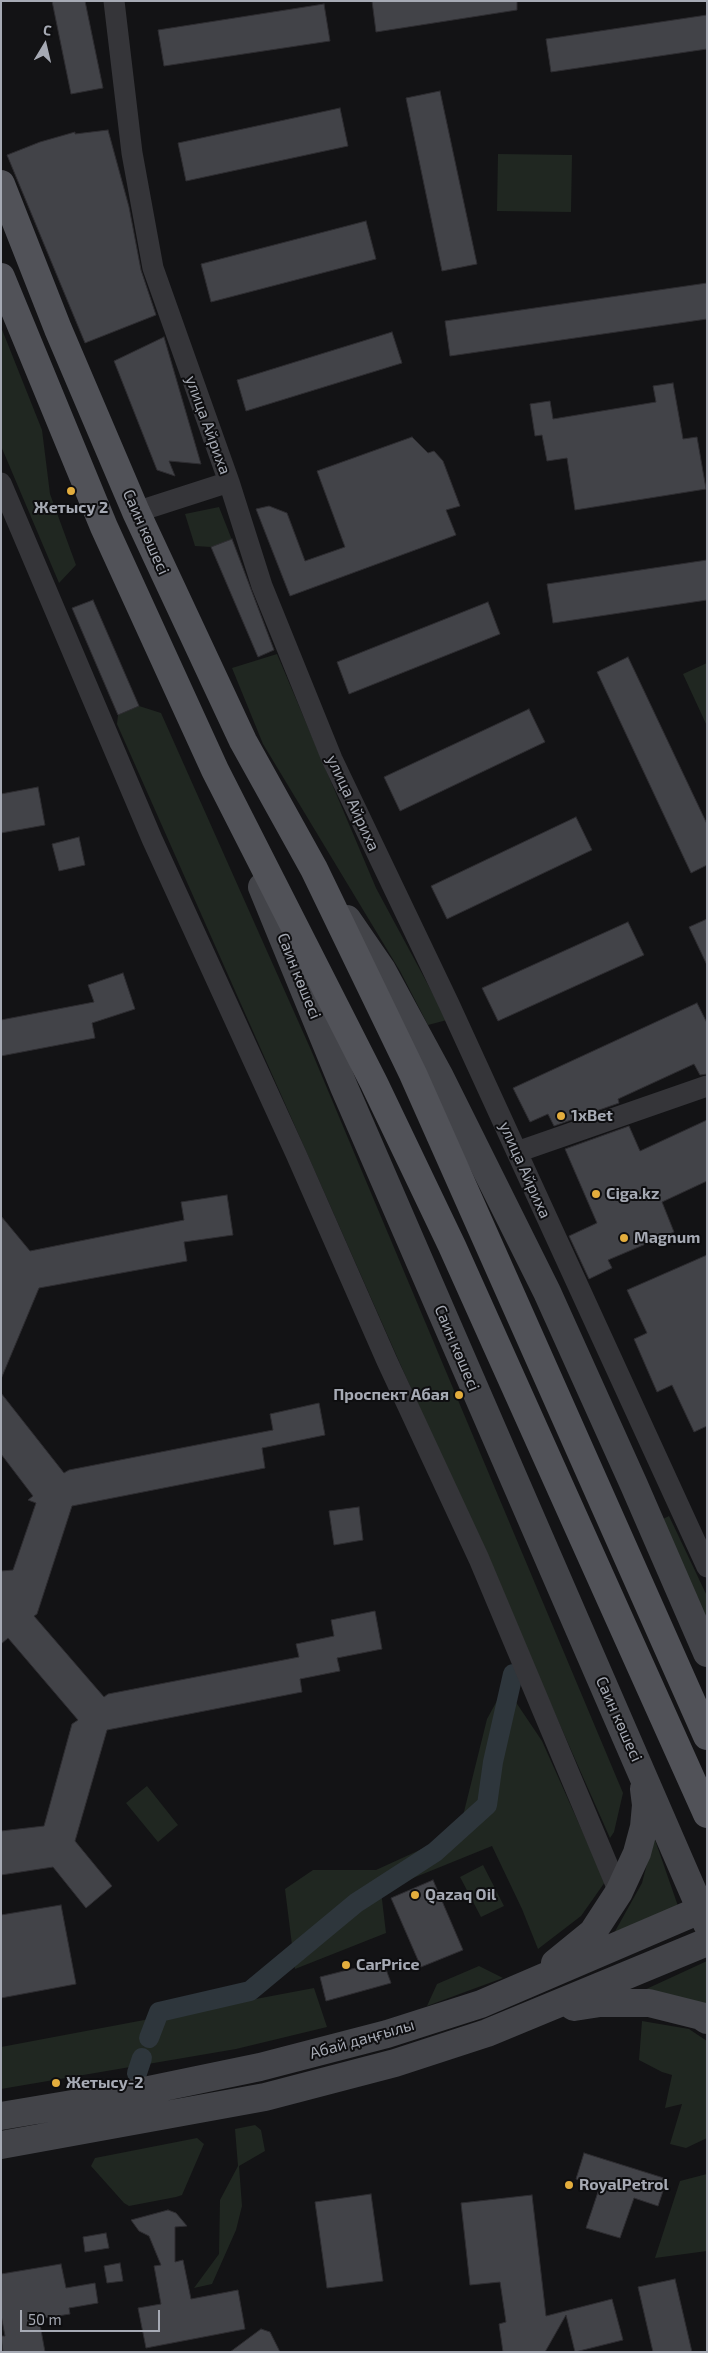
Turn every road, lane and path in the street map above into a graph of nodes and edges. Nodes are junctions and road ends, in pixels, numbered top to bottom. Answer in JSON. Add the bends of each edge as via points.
{"nodes":[{"id":1,"x":114,"y":1,"type":"edge"},
{"id":2,"x":1,"y":184,"type":"edge"},
{"id":3,"x":1,"y":277,"type":"edge"},
{"id":4,"x":229,"y":482,"type":"junction"},
{"id":5,"x":1,"y":483,"type":"edge"},
{"id":6,"x":136,"y":512,"type":"junction"},
{"id":7,"x":214,"y":770,"type":"junction"},
{"id":8,"x":314,"y":869,"type":"junction"},
{"id":9,"x":707,"y":1086,"type":"edge"},
{"id":10,"x":517,"y":1152,"type":"junction"},
{"id":11,"x":575,"y":1279,"type":"junction"},
{"id":12,"x":547,"y":1292,"type":"junction"},
{"id":13,"x":707,"y":1567,"type":"edge"},
{"id":14,"x":707,"y":1653,"type":"edge"},
{"id":15,"x":707,"y":1736,"type":"edge"},
{"id":16,"x":642,"y":1771,"type":"junction"},
{"id":17,"x":707,"y":1814,"type":"edge"},
{"id":18,"x":619,"y":1892,"type":"junction"},
{"id":19,"x":703,"y":1902,"type":"edge"},
{"id":20,"x":707,"y":1942,"type":"edge"},
{"id":21,"x":534,"y":1982,"type":"junction"},
{"id":22,"x":541,"y":2012,"type":"junction"},
{"id":23,"x":707,"y":2020,"type":"edge"},
{"id":24,"x":1,"y":2116,"type":"edge"},
{"id":25,"x":1,"y":2145,"type":"edge"}],
"edges":[{"from":1,"to":4,"type":"street","name":"улица Айриха","via":[[132,154],[153,268]]},
{"from":2,"to":6,"type":"main road","name":"Саин көшесі"},
{"from":3,"to":7,"type":"main road","name":"Саин көшесі","via":[[104,527]]},
{"from":4,"to":6,"type":"street"},
{"from":4,"to":10,"type":"street","name":"улица Айриха","via":[[262,586],[332,759]]},
{"from":5,"to":18,"type":"street","via":[[152,839],[479,1559]]},
{"from":6,"to":8,"type":"main road","name":"Саин көшесі","via":[[243,741]]},
{"from":7,"to":16,"type":"main road","name":"Саин көшесі","via":[[344,1087]]},
{"from":7,"to":17,"type":"main road","name":"Саин көшесі","via":[[374,1083],[452,1246]]},
{"from":8,"to":12,"type":"main road","name":"Саин көшесі","via":[[382,970],[440,1077]]},
{"from":8,"to":15,"type":"main road","name":"Саин көшесі","via":[[412,1074]]},
{"from":9,"to":10,"type":"street"},
{"from":10,"to":11,"type":"street","name":"улица Айриха"},
{"from":11,"to":12,"type":"street"},
{"from":11,"to":13,"type":"street","name":"улица Айриха"},
{"from":12,"to":14,"type":"main road","name":"Саин көшесі"},
{"from":16,"to":18,"type":"main road","via":[[646,1805],[644,1826],[637,1853]]},
{"from":16,"to":19,"type":"main road","name":"Саин көшесі"},
{"from":18,"to":21,"type":"main road","via":[[593,1932]]},
{"from":19,"to":21,"type":"main road","name":"Абай даңғылы"},
{"from":20,"to":22,"type":"main road","name":"Абай даңғылы"},
{"from":21,"to":24,"type":"main road","name":"Абай даңғылы","via":[[481,2004],[387,2034],[260,2067]]},
{"from":22,"to":23,"type":"main road","via":[[600,2003],[650,2003]]},
{"from":22,"to":25,"type":"main road","name":"Абай даңғылы","via":[[395,2063],[265,2097]]}]}
